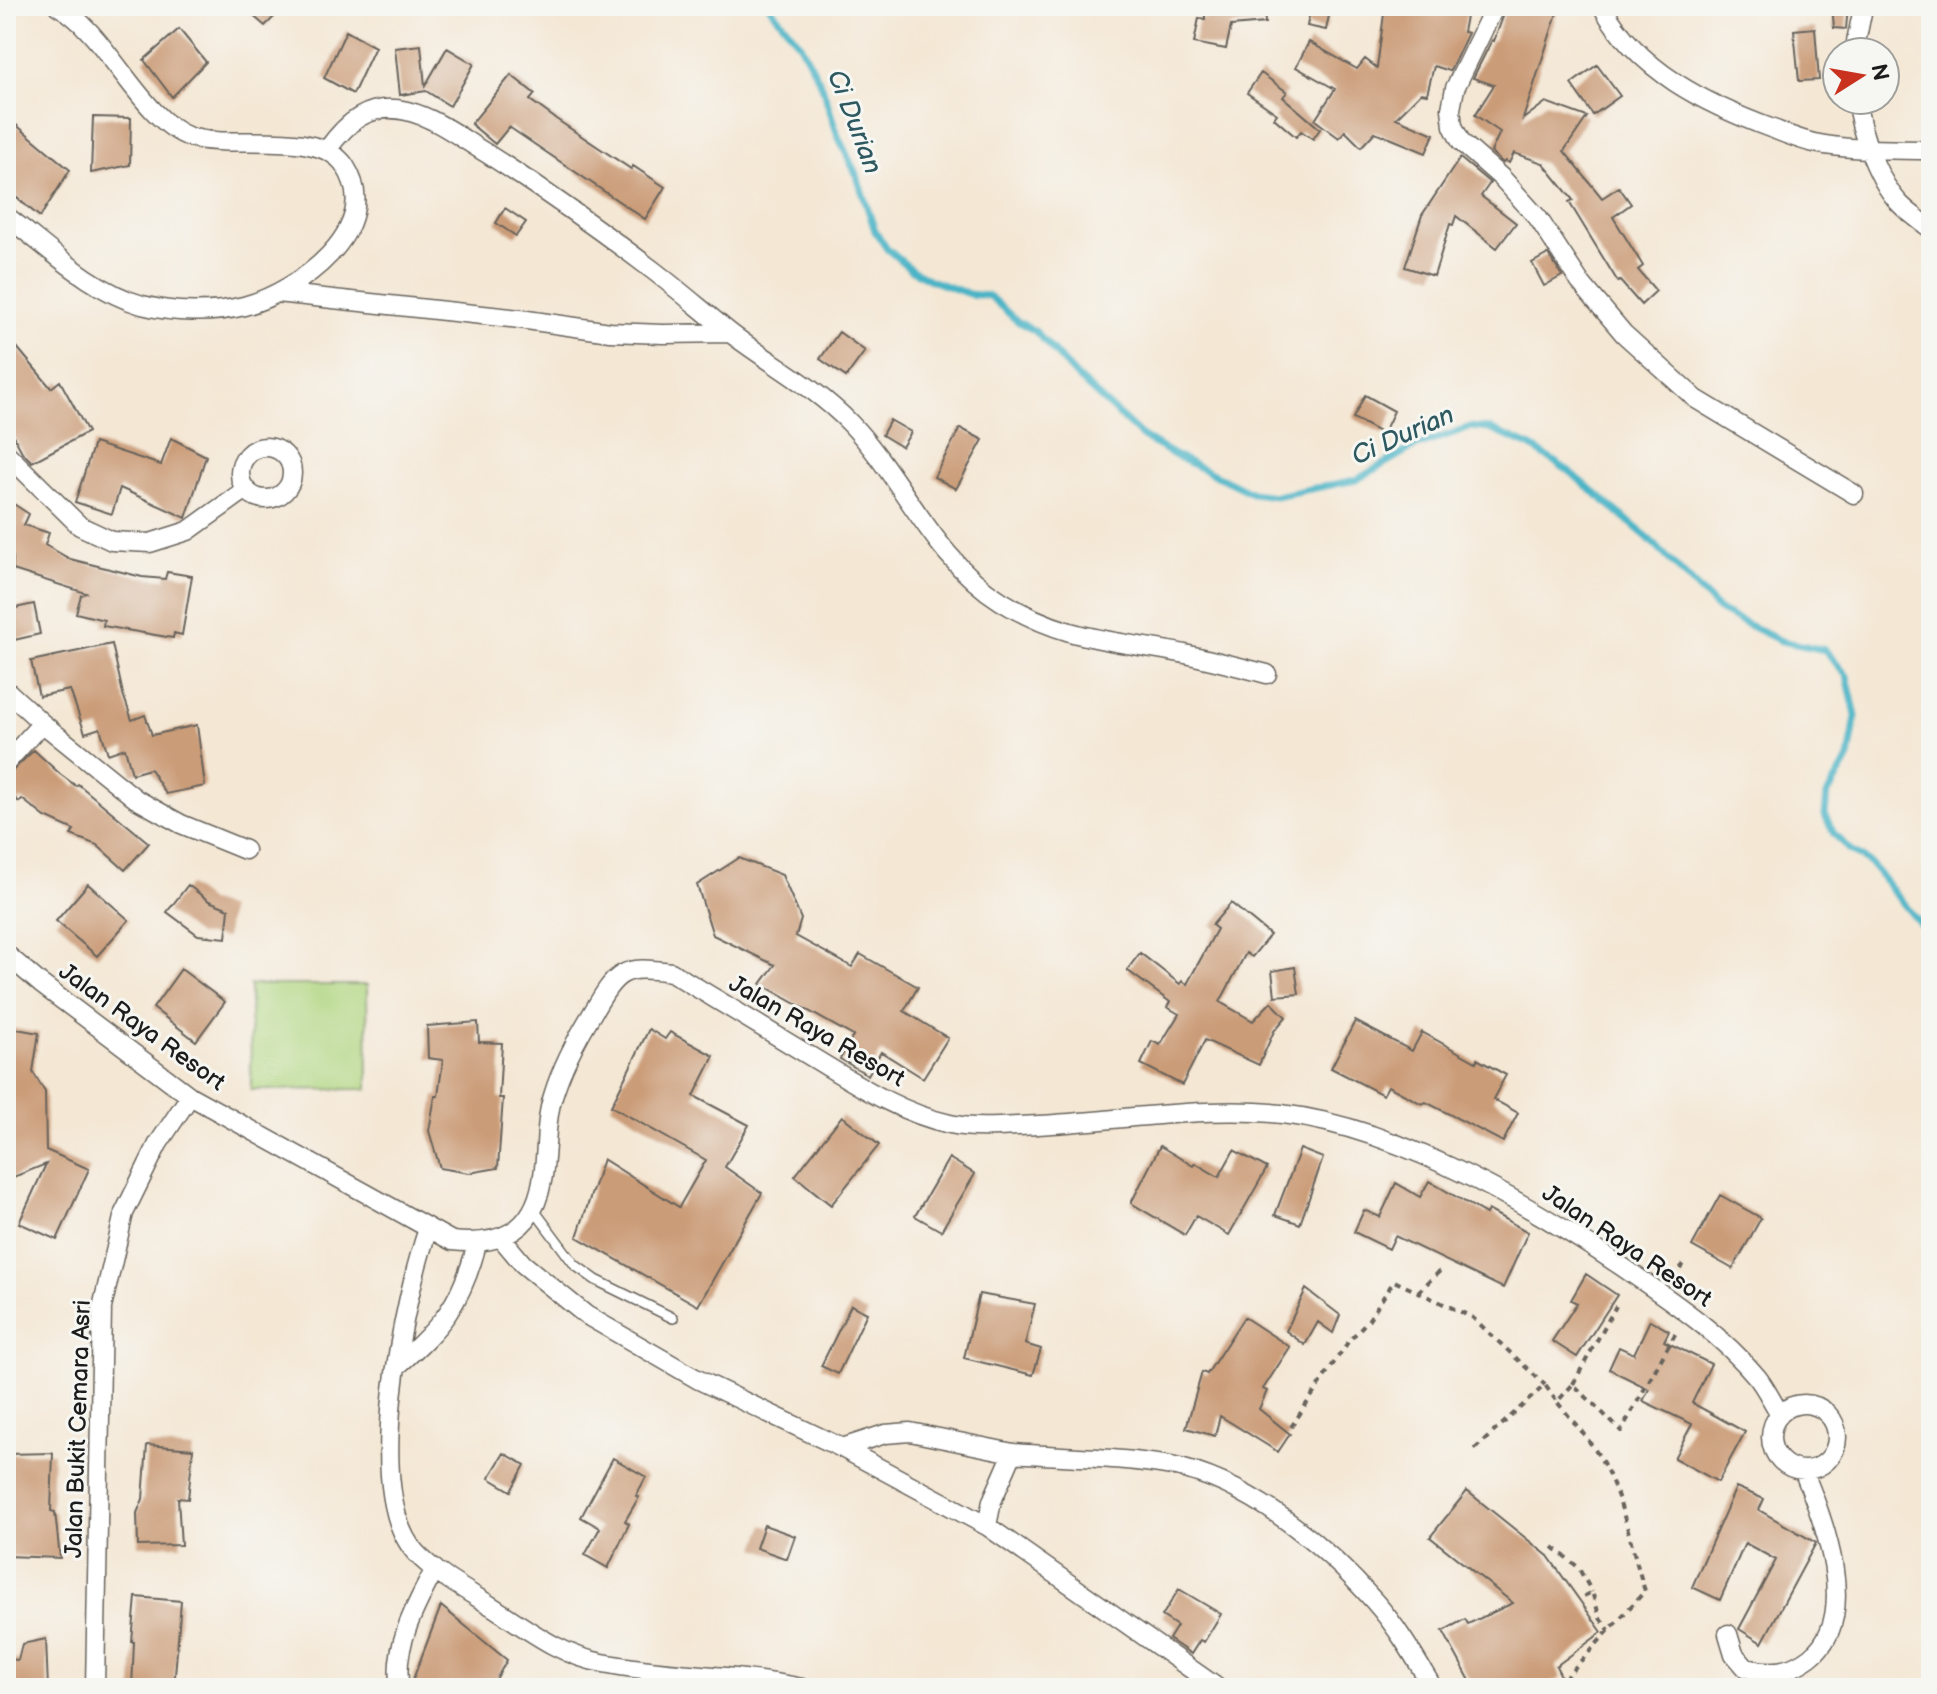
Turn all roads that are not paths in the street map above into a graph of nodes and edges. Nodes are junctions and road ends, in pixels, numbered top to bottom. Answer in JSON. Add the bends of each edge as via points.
{"nodes":[{"id":1,"x":58,"y":6,"type":"edge"},
{"id":2,"x":1495,"y":6,"type":"edge"},
{"id":3,"x":1602,"y":6,"type":"edge"},
{"id":4,"x":1860,"y":6,"type":"edge"},
{"id":5,"x":1857,"y":36,"type":"edge"},
{"id":6,"x":1861,"y":116,"type":"edge"},
{"id":7,"x":1868,"y":148,"type":"junction"},
{"id":8,"x":327,"y":150,"type":"junction"},
{"id":9,"x":1931,"y":150,"type":"edge"},
{"id":10,"x":6,"y":216,"type":"edge"},
{"id":11,"x":1931,"y":229,"type":"edge"},
{"id":12,"x":277,"y":293,"type":"junction"},
{"id":13,"x":730,"y":333,"type":"junction"},
{"id":14,"x":6,"y":453,"type":"edge"},
{"id":15,"x":245,"y":490,"type":"dead end"},
{"id":16,"x":1854,"y":494,"type":"dead end"},
{"id":17,"x":1267,"y":674,"type":"dead end"},
{"id":18,"x":6,"y":690,"type":"edge"},
{"id":19,"x":42,"y":723,"type":"junction"},
{"id":20,"x":6,"y":763,"type":"edge"},
{"id":21,"x":245,"y":850,"type":"dead end"},
{"id":22,"x":6,"y":954,"type":"edge"},
{"id":23,"x":190,"y":1096,"type":"junction"},
{"id":24,"x":533,"y":1209,"type":"junction"},
{"id":25,"x":428,"y":1229,"type":"junction"},
{"id":26,"x":502,"y":1239,"type":"junction"},
{"id":27,"x":477,"y":1244,"type":"junction"},
{"id":28,"x":673,"y":1318,"type":"dead end"},
{"id":29,"x":396,"y":1367,"type":"junction"},
{"id":30,"x":1780,"y":1414,"type":"junction"},
{"id":31,"x":842,"y":1448,"type":"junction"},
{"id":32,"x":1013,"y":1453,"type":"junction"},
{"id":33,"x":1803,"y":1470,"type":"junction"},
{"id":34,"x":987,"y":1526,"type":"junction"},
{"id":35,"x":435,"y":1569,"type":"junction"},
{"id":36,"x":1728,"y":1634,"type":"dead end"},
{"id":37,"x":95,"y":1688,"type":"edge"},
{"id":38,"x":400,"y":1688,"type":"edge"},
{"id":39,"x":802,"y":1688,"type":"edge"},
{"id":40,"x":1218,"y":1688,"type":"edge"},
{"id":41,"x":1433,"y":1688,"type":"edge"}],
"edges":[{"from":1,"to":8,"type":"street","via":[[173,129],[210,142],[285,141]]},
{"from":2,"to":16,"type":"street","via":[[1455,88],[1451,109],[1461,142],[1538,218],[1580,282],[1624,334],[1696,399]]},
{"from":3,"to":7,"type":"street","via":[[1639,55],[1686,89],[1813,143]]},
{"from":4,"to":5,"type":"street"},
{"from":6,"to":7,"type":"street"},
{"from":7,"to":9,"type":"street"},
{"from":7,"to":11,"type":"street","via":[[1899,203]]},
{"from":8,"to":12,"type":"street","via":[[345,164],[352,182],[352,226],[319,263]]},
{"from":8,"to":13,"type":"street","via":[[361,114],[384,108],[440,124],[643,263]]},
{"from":10,"to":12,"type":"street","via":[[83,275],[143,305],[217,311]]},
{"from":12,"to":13,"type":"street","via":[[610,332]]},
{"from":13,"to":17,"type":"street","via":[[851,424],[924,525],[970,577],[1000,600],[1070,634]]},
{"from":14,"to":15,"type":"street","via":[[80,526],[112,541],[150,543],[188,531]]},
{"from":18,"to":19,"type":"street"},
{"from":19,"to":20,"type":"street"},
{"from":19,"to":21,"type":"street","via":[[136,799]]},
{"from":22,"to":23,"type":"street","name":"Jalan Raya Resort"},
{"from":23,"to":25,"type":"street","name":"Jalan Raya Resort"},
{"from":23,"to":37,"type":"street","name":"Jalan Bukit Cemara Asri","via":[[158,1144],[124,1213],[102,1308]]},
{"from":24,"to":26,"type":"street"},
{"from":24,"to":28,"type":"lane","via":[[575,1265]]},
{"from":24,"to":30,"type":"street","name":"Jalan Raya Resort","via":[[542,1182],[553,1096],[575,1043],[611,981],[627,971],[671,972],[877,1096],[953,1125],[1260,1112],[1318,1120],[1385,1141],[1451,1168],[1581,1239],[1719,1338],[1758,1378]]},
{"from":25,"to":27,"type":"street","name":"Jalan Raya Resort","via":[[452,1241]]},
{"from":25,"to":29,"type":"street"},
{"from":26,"to":27,"type":"street","name":"Jalan Raya Resort"},
{"from":26,"to":31,"type":"street","via":[[523,1264],[586,1315],[697,1379]]},
{"from":27,"to":29,"type":"street","via":[[457,1299],[434,1333]]},
{"from":29,"to":35,"type":"street","via":[[390,1480],[401,1526],[415,1552]]},
{"from":30,"to":33,"type":"street","via":[[1771,1432],[1775,1454]]},
{"from":30,"to":33,"type":"street","via":[[1790,1406],[1811,1404],[1835,1424],[1831,1455]]},
{"from":31,"to":32,"type":"street","via":[[910,1432]]},
{"from":31,"to":34,"type":"street"},
{"from":32,"to":34,"type":"street"},
{"from":32,"to":41,"type":"street","via":[[1172,1466],[1249,1495],[1336,1563],[1375,1603]]},
{"from":33,"to":36,"type":"street","via":[[1822,1521],[1836,1589],[1829,1633],[1795,1668],[1778,1671],[1746,1668],[1734,1654]]},
{"from":34,"to":40,"type":"street"},
{"from":35,"to":38,"type":"street","via":[[415,1606],[401,1651]]},
{"from":35,"to":39,"type":"street","via":[[559,1650],[601,1663]]}]}
